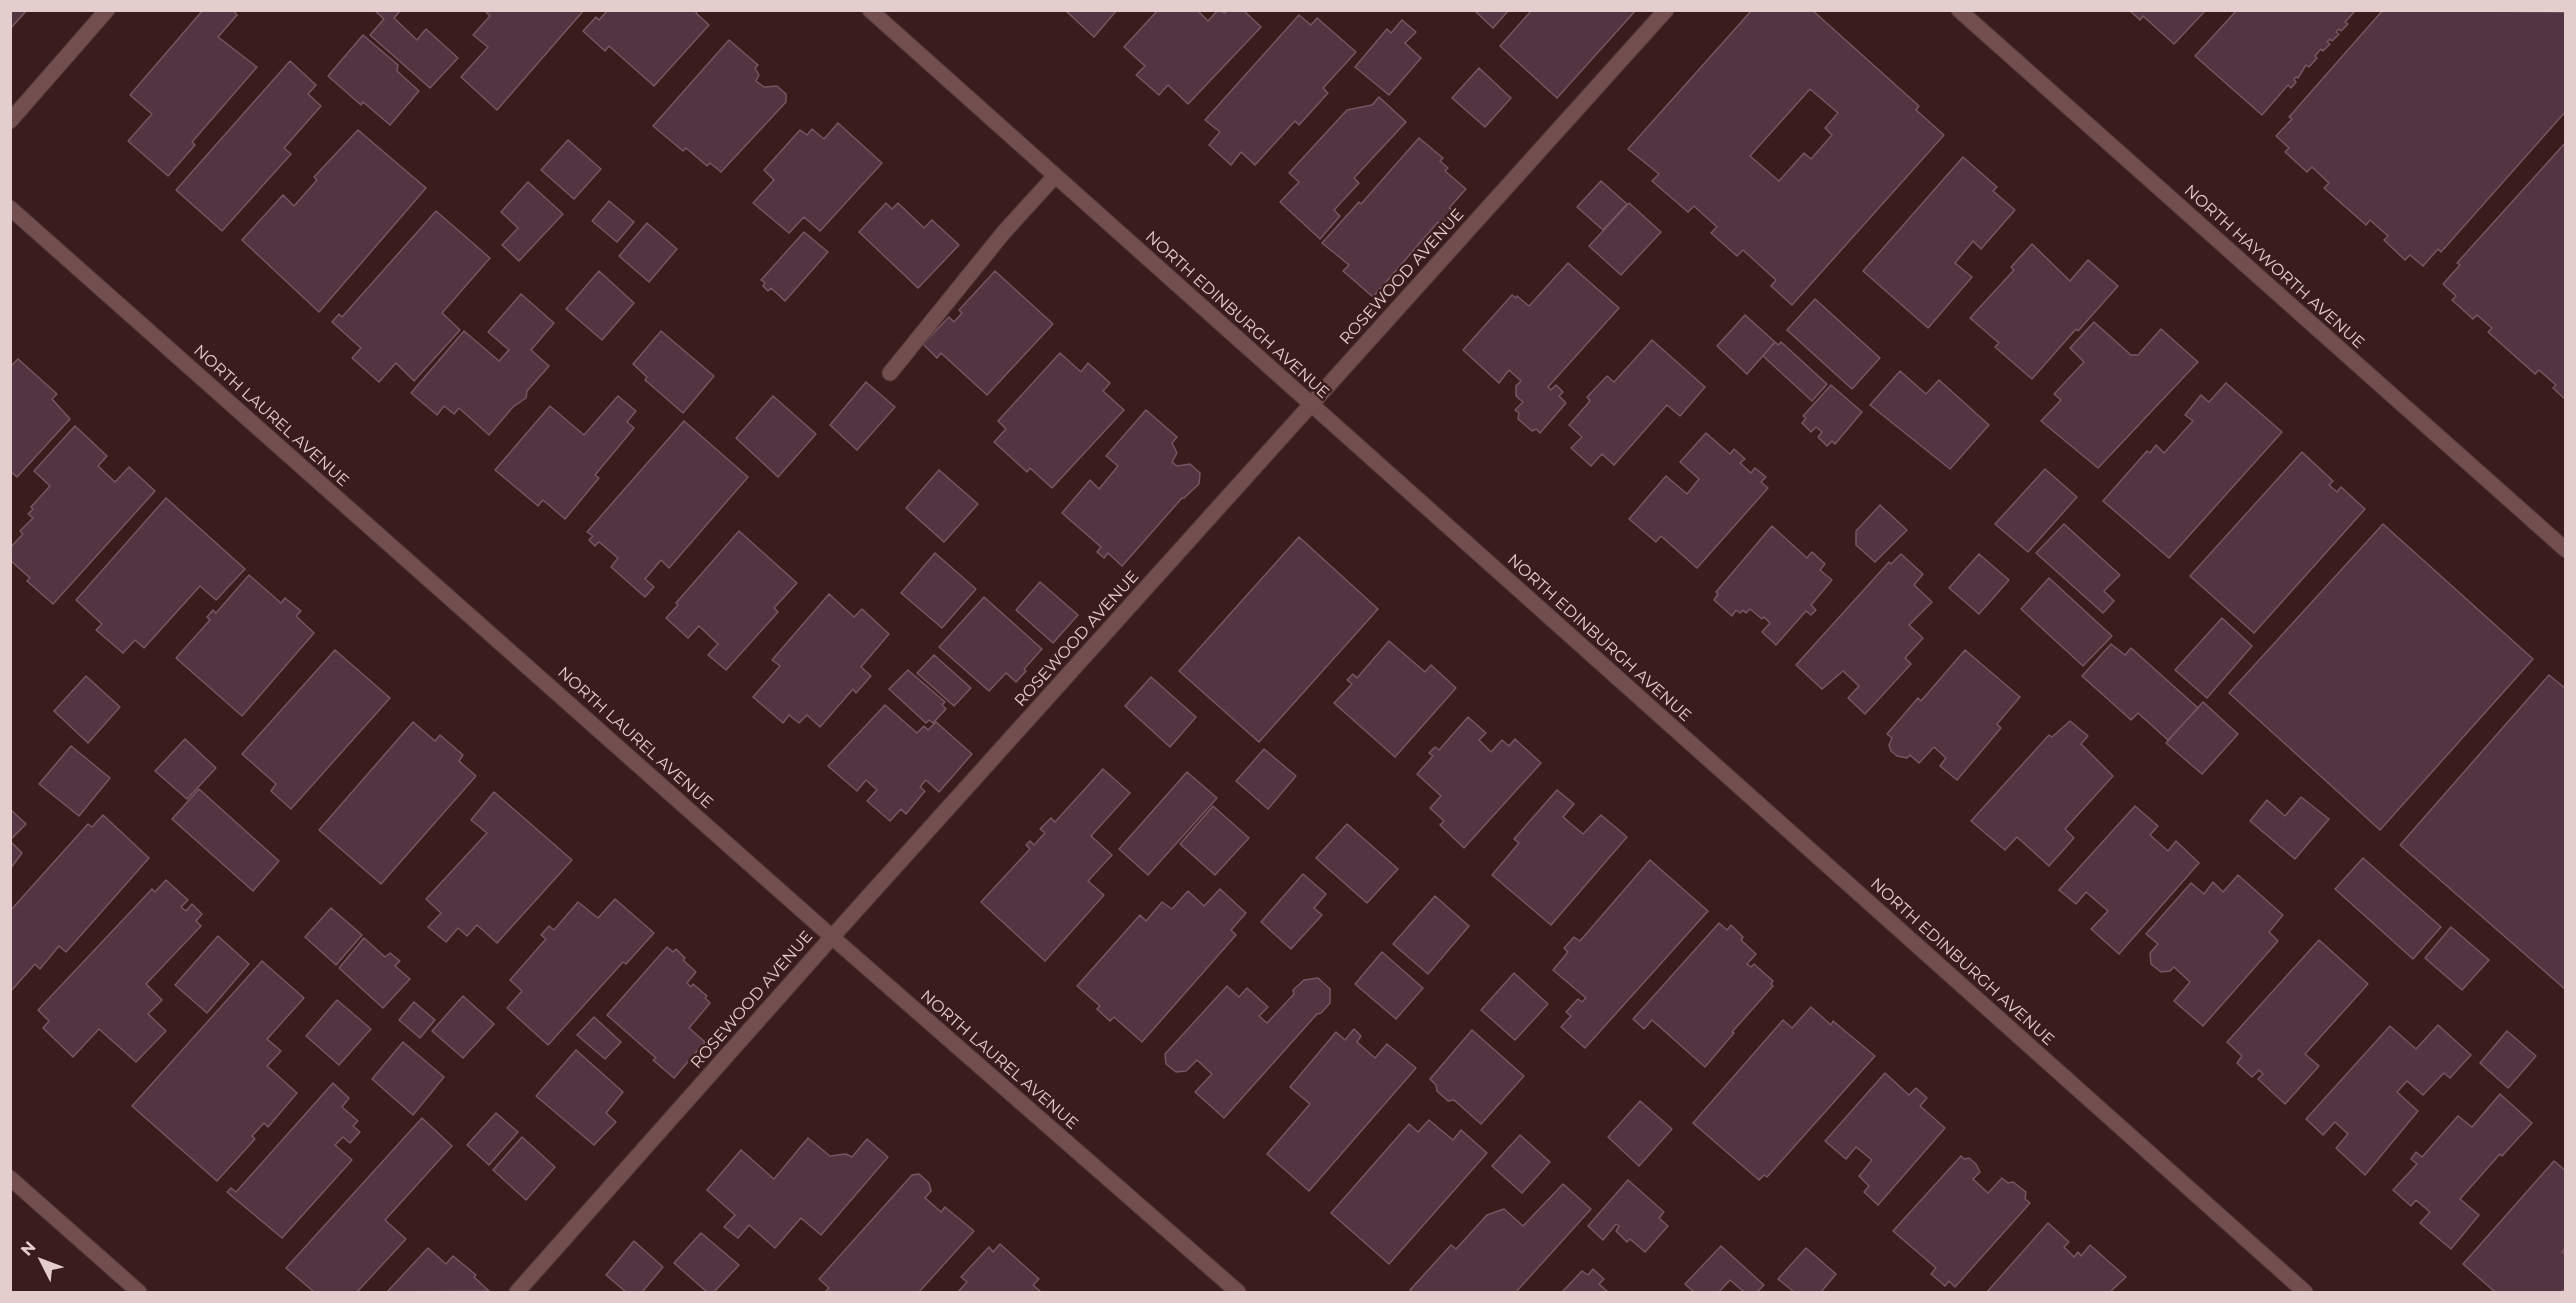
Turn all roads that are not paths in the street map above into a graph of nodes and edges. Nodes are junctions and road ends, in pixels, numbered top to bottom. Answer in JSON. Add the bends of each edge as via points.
{"nodes":[{"id":1,"x":107,"y":10,"type":"edge"},
{"id":2,"x":870,"y":10,"type":"edge"},
{"id":3,"x":1666,"y":10,"type":"edge"},
{"id":4,"x":1959,"y":10,"type":"edge"},
{"id":5,"x":10,"y":121,"type":"edge"},
{"id":6,"x":1055,"y":176,"type":"junction"},
{"id":7,"x":10,"y":208,"type":"edge"},
{"id":8,"x":890,"y":373,"type":"dead end"},
{"id":9,"x":1311,"y":405,"type":"junction"},
{"id":10,"x":2565,"y":550,"type":"edge"},
{"id":11,"x":832,"y":937,"type":"junction"},
{"id":12,"x":10,"y":1178,"type":"edge"},
{"id":13,"x":139,"y":1293,"type":"edge"},
{"id":14,"x":517,"y":1293,"type":"edge"},
{"id":15,"x":1238,"y":1293,"type":"edge"},
{"id":16,"x":2305,"y":1293,"type":"edge"}],
"edges":[{"from":1,"to":5,"type":"street"},
{"from":2,"to":6,"type":"street","name":"NORTH EDINBURGH AVENUE"},
{"from":3,"to":9,"type":"street","name":"ROSEWOOD AVENUE"},
{"from":4,"to":10,"type":"street","name":"NORTH HAYWORTH AVENUE"},
{"from":6,"to":8,"type":"street","via":[[1004,232]]},
{"from":6,"to":9,"type":"street","name":"NORTH EDINBURGH AVENUE"},
{"from":7,"to":11,"type":"street","name":"NORTH LAUREL AVENUE"},
{"from":9,"to":11,"type":"street","name":"ROSEWOOD AVENUE"},
{"from":9,"to":16,"type":"street","name":"NORTH EDINBURGH AVENUE"},
{"from":11,"to":14,"type":"street","name":"ROSEWOOD AVENUE"},
{"from":11,"to":15,"type":"street","name":"NORTH LAUREL AVENUE"},
{"from":12,"to":13,"type":"street"}]}
